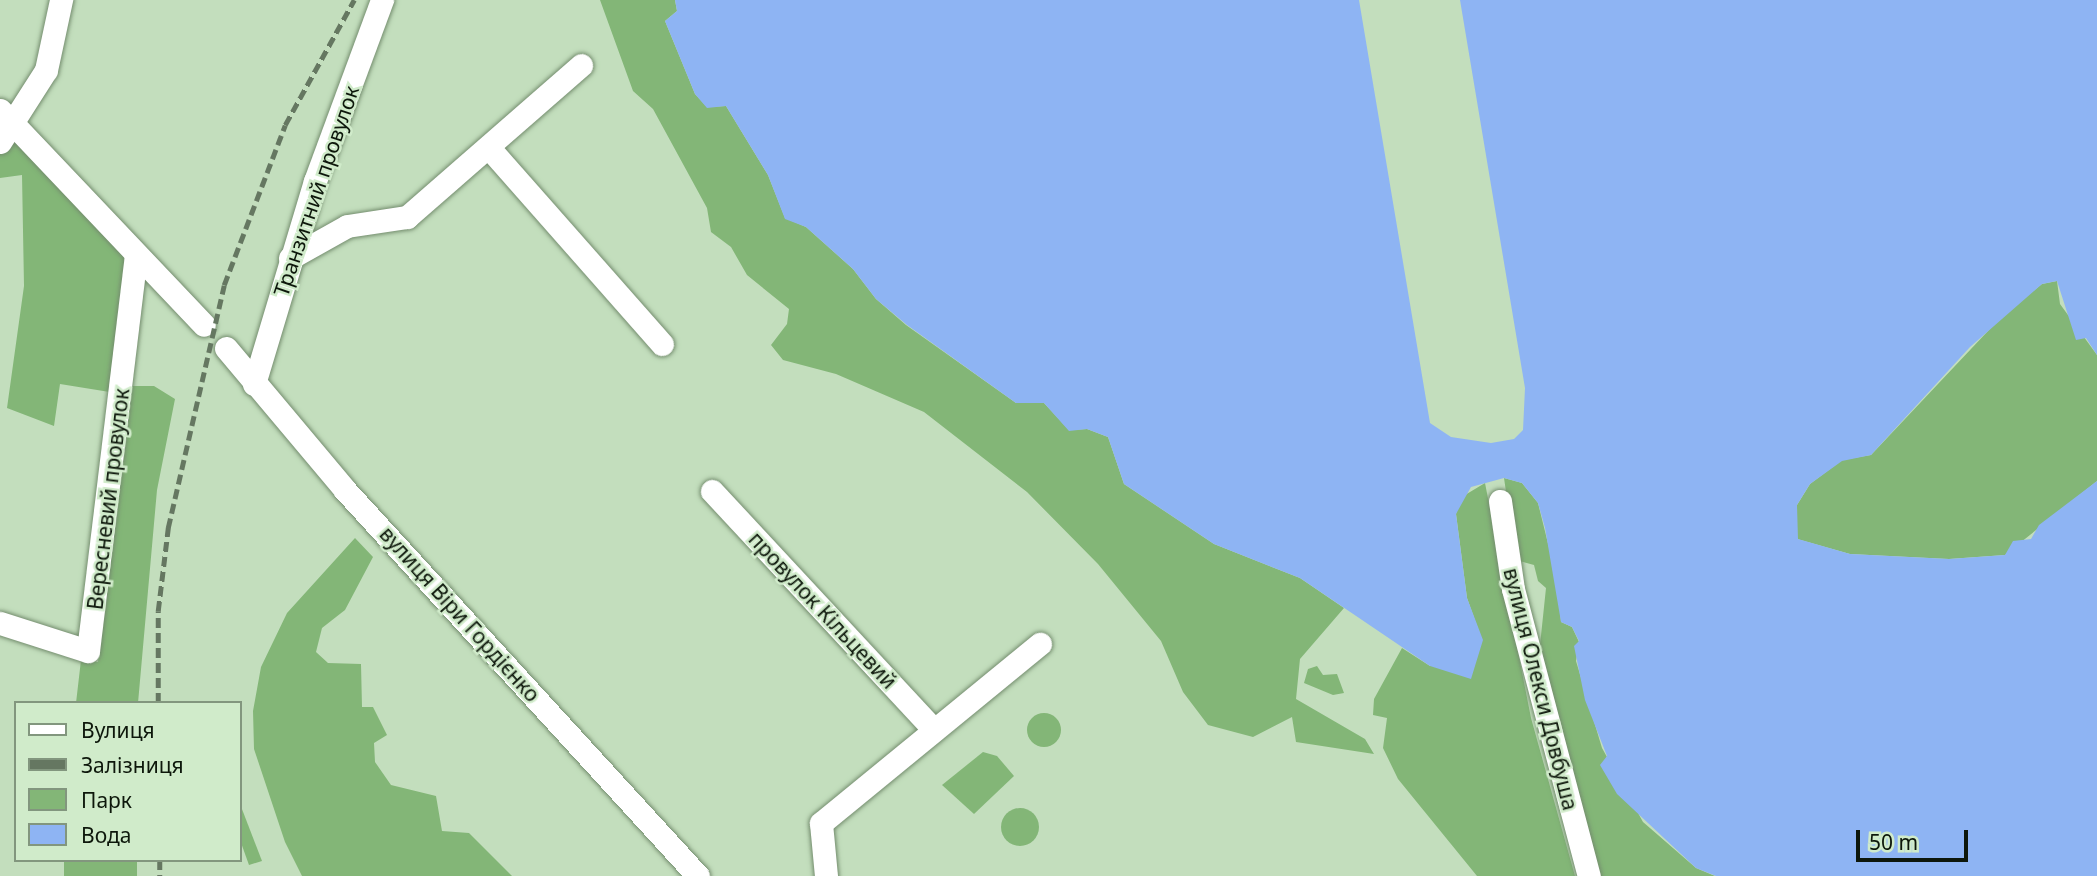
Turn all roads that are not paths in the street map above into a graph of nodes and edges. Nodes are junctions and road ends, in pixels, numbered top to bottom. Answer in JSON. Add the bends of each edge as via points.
{"nodes":[{"id":1,"x":61,"y":0,"type":"edge"},
{"id":2,"x":383,"y":0,"type":"edge"},
{"id":3,"x":581,"y":65,"type":"dead end"},
{"id":4,"x":38,"y":82,"type":"junction"},
{"id":5,"x":0,"y":96,"type":"edge"},
{"id":6,"x":7,"y":115,"type":"edge"},
{"id":7,"x":0,"y":142,"type":"edge"},
{"id":8,"x":490,"y":149,"type":"junction"},
{"id":9,"x":136,"y":255,"type":"junction"},
{"id":10,"x":290,"y":258,"type":"junction"},
{"id":11,"x":204,"y":325,"type":"dead end"},
{"id":12,"x":662,"y":344,"type":"dead end"},
{"id":13,"x":226,"y":348,"type":"dead end"},
{"id":14,"x":254,"y":384,"type":"junction"},
{"id":15,"x":712,"y":491,"type":"dead end"},
{"id":16,"x":1500,"y":501,"type":"dead end"},
{"id":17,"x":0,"y":623,"type":"edge"},
{"id":18,"x":1040,"y":644,"type":"dead end"},
{"id":19,"x":934,"y":730,"type":"junction"},
{"id":20,"x":698,"y":876,"type":"edge"},
{"id":21,"x":826,"y":876,"type":"edge"},
{"id":22,"x":1589,"y":876,"type":"edge"}],
"edges":[{"from":1,"to":4,"type":"street","via":[[59,27]]},
{"from":2,"to":10,"type":"street","name":"Транзитний провулок","via":[[368,27]]},
{"from":3,"to":8,"type":"street"},
{"from":4,"to":5,"type":"street","via":[[20,93]]},
{"from":4,"to":6,"type":"street"},
{"from":6,"to":7,"type":"street"},
{"from":6,"to":9,"type":"street"},
{"from":8,"to":10,"type":"street","via":[[407,216],[347,226]]},
{"from":8,"to":12,"type":"street"},
{"from":9,"to":11,"type":"street"},
{"from":9,"to":17,"type":"street","name":"Вересневий провулок","via":[[88,651]]},
{"from":10,"to":14,"type":"street","name":"Транзитний провулок"},
{"from":13,"to":14,"type":"street","name":"вулиця Віри Гордієнко"},
{"from":14,"to":20,"type":"street","name":"вулиця Віри Гордієнко"},
{"from":15,"to":19,"type":"street","name":"провулок Кільцевий"},
{"from":16,"to":22,"type":"street","name":"вулиця Олекси Довбуша","via":[[1513,589]]},
{"from":18,"to":19,"type":"street"},
{"from":19,"to":21,"type":"street","via":[[821,823]]}]}
